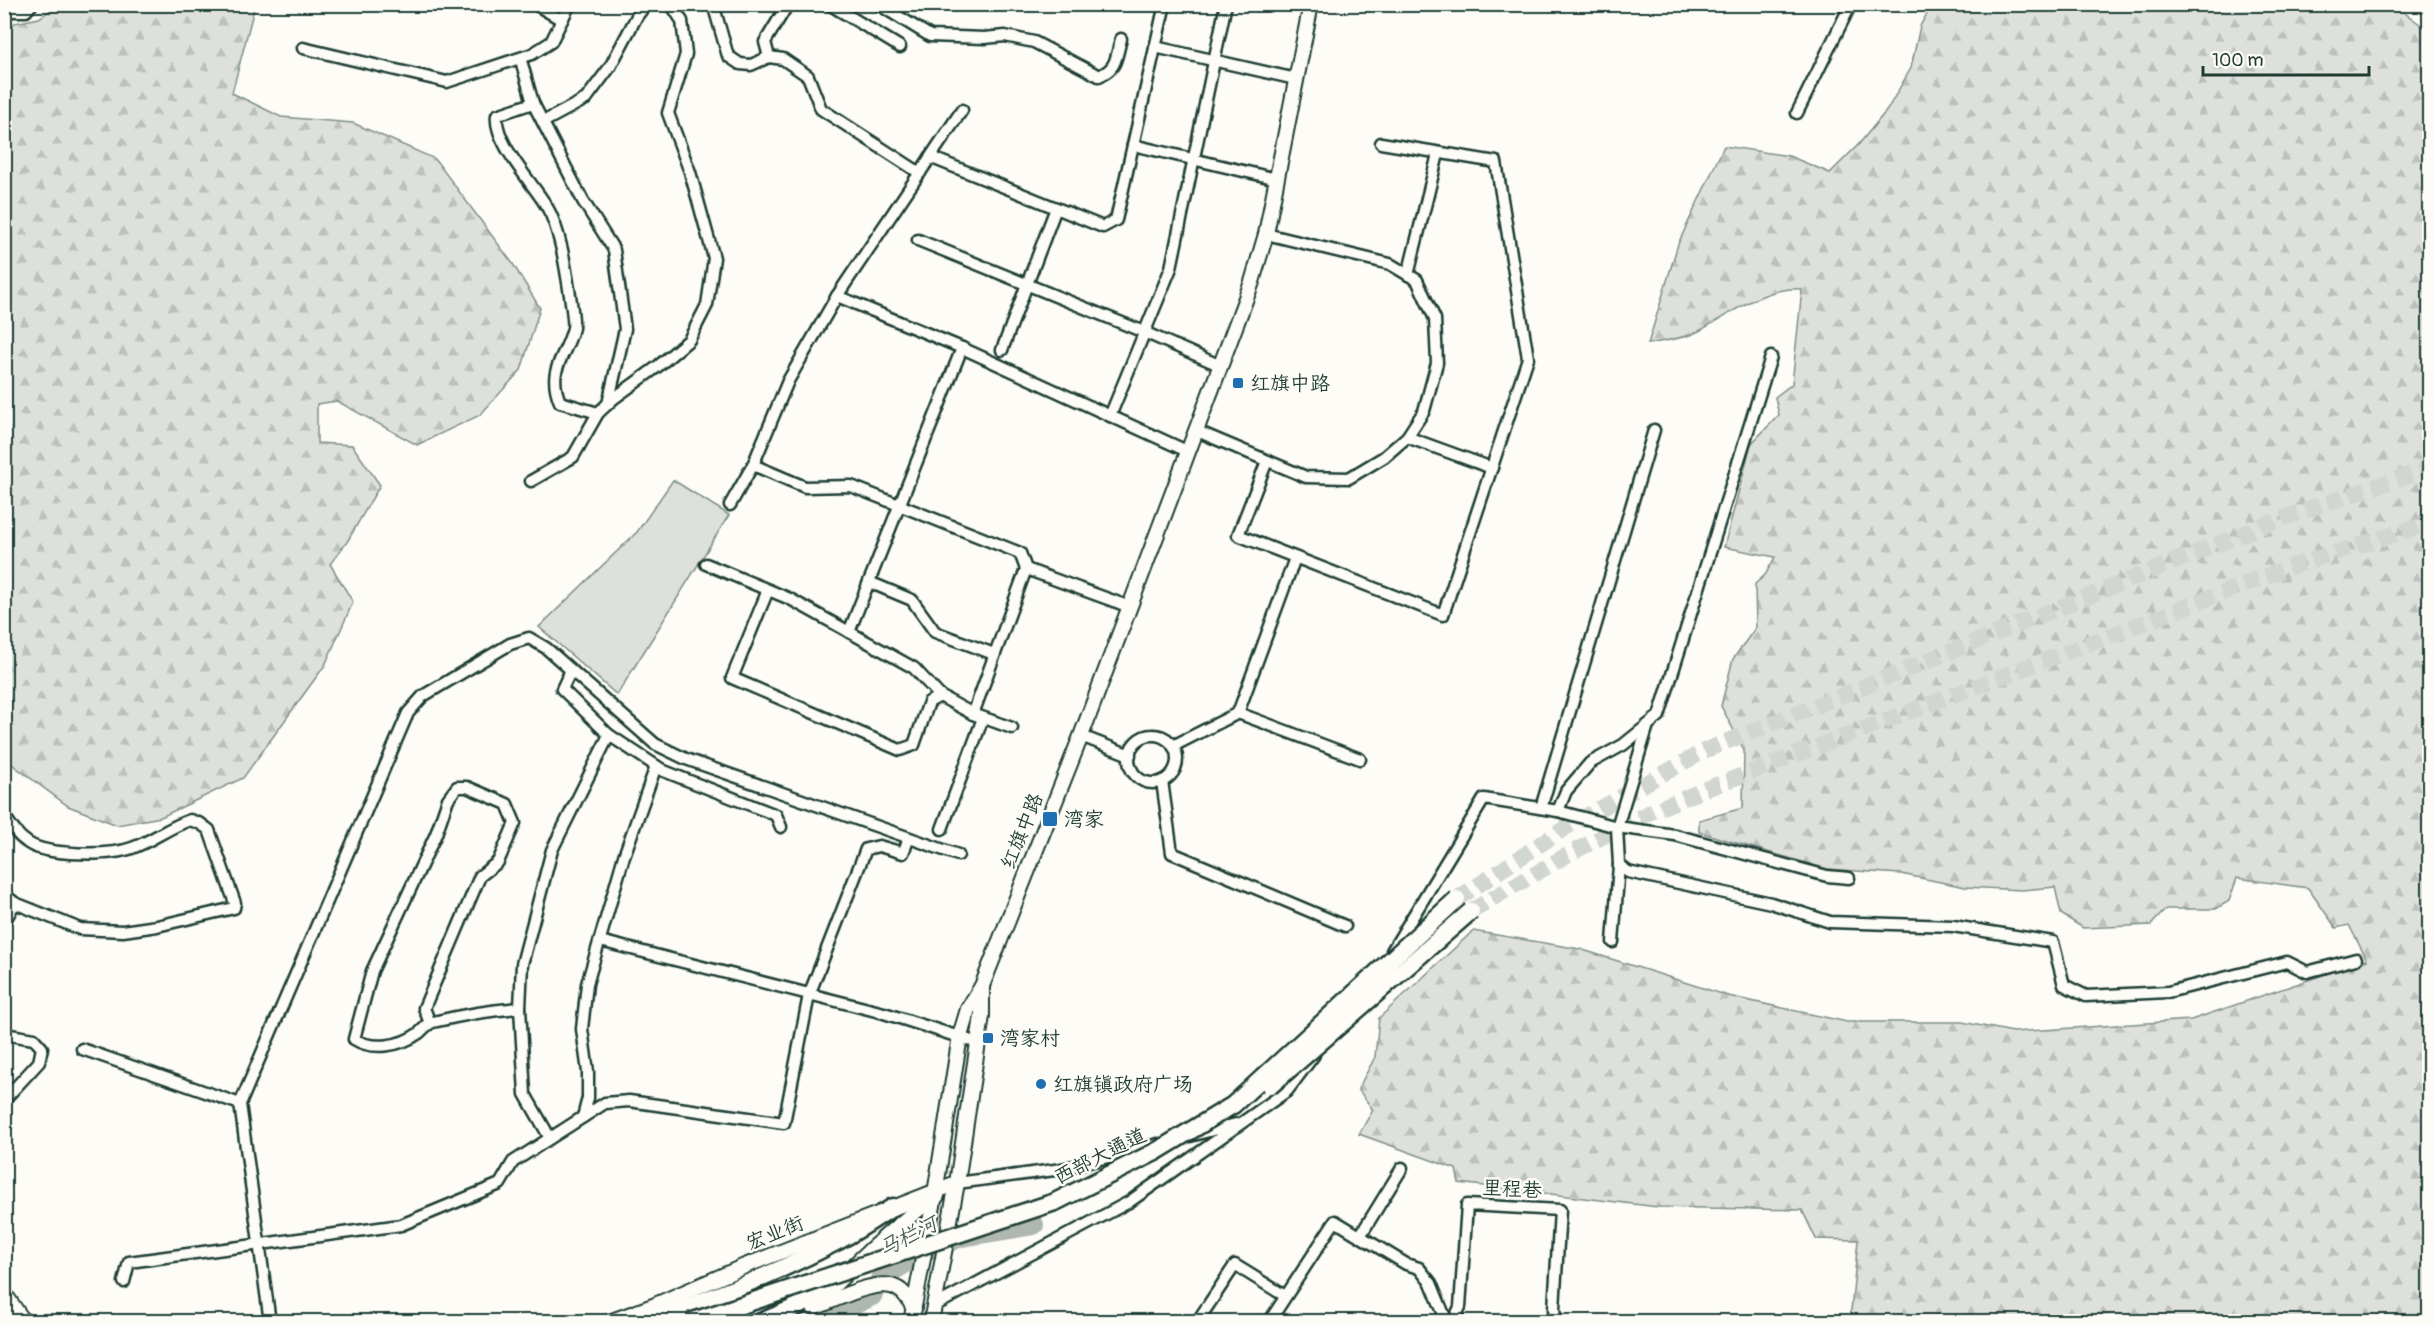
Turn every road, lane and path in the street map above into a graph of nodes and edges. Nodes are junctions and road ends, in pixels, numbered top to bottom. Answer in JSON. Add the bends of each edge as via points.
{"nodes":[{"id":1,"x":32,"y":4,"type":"edge"},
{"id":2,"x":535,"y":4,"type":"edge"},
{"id":3,"x":570,"y":4,"type":"edge"},
{"id":4,"x":646,"y":4,"type":"edge"},
{"id":5,"x":671,"y":4,"type":"edge"},
{"id":6,"x":713,"y":4,"type":"edge"},
{"id":7,"x":788,"y":4,"type":"edge"},
{"id":8,"x":829,"y":4,"type":"edge"},
{"id":9,"x":878,"y":4,"type":"edge"},
{"id":10,"x":1165,"y":4,"type":"edge"},
{"id":11,"x":1226,"y":4,"type":"edge"},
{"id":12,"x":1311,"y":4,"type":"edge"},
{"id":13,"x":1851,"y":4,"type":"edge"},
{"id":14,"x":4,"y":7,"type":"edge"},
{"id":15,"x":562,"y":20,"type":"junction"},
{"id":16,"x":1122,"y":39,"type":"dead end"},
{"id":17,"x":900,"y":47,"type":"dead end"},
{"id":18,"x":1155,"y":47,"type":"junction"},
{"id":19,"x":303,"y":48,"type":"dead end"},
{"id":20,"x":769,"y":57,"type":"junction"},
{"id":21,"x":1214,"y":62,"type":"junction"},
{"id":22,"x":522,"y":64,"type":"dead end"},
{"id":23,"x":1296,"y":79,"type":"junction"},
{"id":24,"x":533,"y":103,"type":"junction"},
{"id":25,"x":962,"y":110,"type":"dead end"},
{"id":26,"x":1797,"y":113,"type":"dead end"},
{"id":27,"x":543,"y":122,"type":"junction"},
{"id":28,"x":1381,"y":143,"type":"dead end"},
{"id":29,"x":1133,"y":145,"type":"junction"},
{"id":30,"x":1438,"y":154,"type":"junction"},
{"id":31,"x":930,"y":157,"type":"junction"},
{"id":32,"x":1194,"y":159,"type":"junction"},
{"id":33,"x":920,"y":173,"type":"junction"},
{"id":34,"x":1277,"y":179,"type":"junction"},
{"id":35,"x":1056,"y":208,"type":"junction"},
{"id":36,"x":1266,"y":234,"type":"junction"},
{"id":37,"x":918,"y":240,"type":"dead end"},
{"id":38,"x":1408,"y":275,"type":"junction"},
{"id":39,"x":1027,"y":284,"type":"junction"},
{"id":40,"x":837,"y":296,"type":"junction"},
{"id":41,"x":1144,"y":332,"type":"junction"},
{"id":42,"x":962,"y":348,"type":"junction"},
{"id":43,"x":1002,"y":350,"type":"dead end"},
{"id":44,"x":1771,"y":357,"type":"dead end"},
{"id":45,"x":1221,"y":366,"type":"junction"},
{"id":46,"x":608,"y":404,"type":"junction"},
{"id":47,"x":598,"y":413,"type":"junction"},
{"id":48,"x":1110,"y":416,"type":"junction"},
{"id":49,"x":1654,"y":430,"type":"dead end"},
{"id":50,"x":1197,"y":431,"type":"junction"},
{"id":51,"x":1407,"y":437,"type":"junction"},
{"id":52,"x":1189,"y":452,"type":"junction"},
{"id":53,"x":1267,"y":461,"type":"junction"},
{"id":54,"x":753,"y":465,"type":"junction"},
{"id":55,"x":1492,"y":468,"type":"junction"},
{"id":56,"x":531,"y":481,"type":"dead end"},
{"id":57,"x":730,"y":504,"type":"dead end"},
{"id":58,"x":900,"y":505,"type":"junction"},
{"id":59,"x":1295,"y":558,"type":"junction"},
{"id":60,"x":706,"y":564,"type":"dead end"},
{"id":61,"x":1026,"y":569,"type":"junction"},
{"id":62,"x":869,"y":582,"type":"junction"},
{"id":63,"x":768,"y":590,"type":"junction"},
{"id":64,"x":1130,"y":607,"type":"junction"},
{"id":65,"x":849,"y":632,"type":"junction"},
{"id":66,"x":994,"y":654,"type":"junction"},
{"id":67,"x":571,"y":670,"type":"junction"},
{"id":68,"x":940,"y":696,"type":"junction"},
{"id":69,"x":1238,"y":713,"type":"junction"},
{"id":70,"x":978,"y":716,"type":"junction"},
{"id":71,"x":1648,"y":725,"type":"junction"},
{"id":72,"x":1012,"y":728,"type":"dead end"},
{"id":73,"x":609,"y":735,"type":"junction"},
{"id":74,"x":1081,"y":736,"type":"junction"},
{"id":75,"x":1173,"y":746,"type":"junction"},
{"id":76,"x":1130,"y":755,"type":"junction"},
{"id":77,"x":1360,"y":759,"type":"dead end"},
{"id":78,"x":656,"y":766,"type":"junction"},
{"id":79,"x":1162,"y":781,"type":"junction"},
{"id":80,"x":1540,"y":808,"type":"junction"},
{"id":81,"x":1558,"y":811,"type":"junction"},
{"id":82,"x":4,"y":815,"type":"edge"},
{"id":83,"x":781,"y":827,"type":"dead end"},
{"id":84,"x":1617,"y":827,"type":"junction"},
{"id":85,"x":942,"y":829,"type":"dead end"},
{"id":86,"x":909,"y":838,"type":"junction"},
{"id":87,"x":958,"y":855,"type":"dead end"},
{"id":88,"x":1619,"y":865,"type":"junction"},
{"id":89,"x":1849,"y":879,"type":"dead end"},
{"id":90,"x":4,"y":894,"type":"edge"},
{"id":91,"x":1457,"y":900,"type":"tunnel mouth"},
{"id":92,"x":15,"y":903,"type":"junction"},
{"id":93,"x":1471,"y":911,"type":"tunnel mouth"},
{"id":94,"x":4,"y":922,"type":"edge"},
{"id":95,"x":1345,"y":926,"type":"dead end"},
{"id":96,"x":600,"y":941,"type":"junction"},
{"id":97,"x":1612,"y":942,"type":"dead end"},
{"id":98,"x":2356,"y":959,"type":"dead end"},
{"id":99,"x":982,"y":986,"type":"junction"},
{"id":100,"x":809,"y":995,"type":"junction"},
{"id":101,"x":520,"y":1008,"type":"junction"},
{"id":102,"x":430,"y":1023,"type":"junction"},
{"id":103,"x":4,"y":1034,"type":"edge"},
{"id":104,"x":960,"y":1036,"type":"junction"},
{"id":105,"x":978,"y":1043,"type":"junction"},
{"id":106,"x":82,"y":1049,"type":"dead end"},
{"id":107,"x":4,"y":1100,"type":"edge"},
{"id":108,"x":240,"y":1104,"type":"junction"},
{"id":109,"x":583,"y":1117,"type":"junction"},
{"id":110,"x":1242,"y":1123,"type":"junction"},
{"id":111,"x":550,"y":1138,"type":"junction"},
{"id":112,"x":1402,"y":1168,"type":"dead end"},
{"id":113,"x":957,"y":1183,"type":"junction"},
{"id":114,"x":935,"y":1198,"type":"junction"},
{"id":115,"x":893,"y":1207,"type":"junction"},
{"id":116,"x":1360,"y":1236,"type":"junction"},
{"id":117,"x":259,"y":1243,"type":"junction"},
{"id":118,"x":124,"y":1282,"type":"dead end"},
{"id":119,"x":4,"y":1293,"type":"edge"},
{"id":120,"x":824,"y":1295,"type":"junction"},
{"id":121,"x":1286,"y":1296,"type":"junction"},
{"id":122,"x":935,"y":1301,"type":"junction"},
{"id":123,"x":809,"y":1310,"type":"junction"},
{"id":124,"x":913,"y":1315,"type":"edge"},
{"id":125,"x":24,"y":1322,"type":"edge"},
{"id":126,"x":270,"y":1322,"type":"edge"},
{"id":127,"x":609,"y":1322,"type":"edge"},
{"id":128,"x":647,"y":1322,"type":"edge"},
{"id":129,"x":690,"y":1322,"type":"edge"},
{"id":130,"x":722,"y":1322,"type":"edge"},
{"id":131,"x":761,"y":1322,"type":"edge"},
{"id":132,"x":779,"y":1322,"type":"edge"},
{"id":133,"x":931,"y":1322,"type":"edge"},
{"id":134,"x":1197,"y":1322,"type":"edge"},
{"id":135,"x":1269,"y":1322,"type":"edge"},
{"id":136,"x":1447,"y":1322,"type":"edge"},
{"id":137,"x":1453,"y":1322,"type":"edge"},
{"id":138,"x":1556,"y":1322,"type":"edge"}],
"edges":[{"from":1,"to":14,"type":"street","via":[[26,11]]},
{"from":2,"to":15,"type":"street"},
{"from":3,"to":15,"type":"street"},
{"from":4,"to":27,"type":"street","via":[[610,67],[586,99]]},
{"from":5,"to":46,"type":"street","via":[[682,21],[686,54],[668,113],[690,172],[714,258],[707,305],[689,340]]},
{"from":6,"to":20,"type":"street","via":[[728,56],[740,64],[751,65]]},
{"from":7,"to":20,"type":"street","via":[[765,42]]},
{"from":8,"to":17,"type":"street"},
{"from":9,"to":16,"type":"street","via":[[930,36],[1005,36],[1034,42],[1099,76],[1113,67]]},
{"from":10,"to":18,"type":"street"},
{"from":11,"to":21,"type":"street"},
{"from":12,"to":23,"type":"main road","name":"红旗中路"},
{"from":13,"to":26,"type":"street"},
{"from":15,"to":19,"type":"street","via":[[551,42],[532,54],[447,82]]},
{"from":18,"to":21,"type":"street"},
{"from":18,"to":29,"type":"street"},
{"from":20,"to":33,"type":"street","via":[[783,59],[808,76],[821,109]]},
{"from":21,"to":23,"type":"street"},
{"from":21,"to":32,"type":"street"},
{"from":22,"to":24,"type":"street"},
{"from":23,"to":34,"type":"main road","name":"红旗中路"},
{"from":24,"to":27,"type":"street"},
{"from":24,"to":47,"type":"street","via":[[498,115],[496,124],[520,172],[547,207],[561,247],[573,326],[554,387],[560,402]]},
{"from":25,"to":31,"type":"street"},
{"from":27,"to":46,"type":"street","via":[[583,201],[614,250],[625,329]]},
{"from":28,"to":30,"type":"street"},
{"from":29,"to":32,"type":"street"},
{"from":29,"to":35,"type":"street","via":[[1116,220],[1103,227]]},
{"from":30,"to":38,"type":"street"},
{"from":30,"to":55,"type":"street","via":[[1496,162],[1528,358]]},
{"from":31,"to":33,"type":"street"},
{"from":31,"to":35,"type":"street"},
{"from":32,"to":34,"type":"street"},
{"from":32,"to":41,"type":"street","via":[[1171,268]]},
{"from":33,"to":40,"type":"street"},
{"from":34,"to":36,"type":"main road","name":"红旗中路"},
{"from":35,"to":39,"type":"street"},
{"from":36,"to":38,"type":"street","via":[[1390,264]]},
{"from":36,"to":45,"type":"main road","name":"红旗中路"},
{"from":37,"to":39,"type":"street"},
{"from":38,"to":51,"type":"street","via":[[1417,280],[1435,320],[1437,363],[1424,411]]},
{"from":39,"to":41,"type":"street"},
{"from":39,"to":43,"type":"street"},
{"from":40,"to":42,"type":"street"},
{"from":40,"to":54,"type":"street","via":[[788,381]]},
{"from":41,"to":45,"type":"street"},
{"from":41,"to":48,"type":"street"},
{"from":42,"to":48,"type":"street"},
{"from":42,"to":58,"type":"street"},
{"from":44,"to":71,"type":"street","via":[[1659,716]]},
{"from":45,"to":50,"type":"main road","name":"红旗中路"},
{"from":46,"to":47,"type":"street"},
{"from":47,"to":56,"type":"street","via":[[573,457]]},
{"from":48,"to":52,"type":"street"},
{"from":49,"to":80,"type":"street"},
{"from":50,"to":52,"type":"main road","name":"红旗中路"},
{"from":50,"to":53,"type":"street"},
{"from":51,"to":53,"type":"street","via":[[1384,457],[1349,477],[1306,477]]},
{"from":51,"to":55,"type":"street"},
{"from":52,"to":64,"type":"main road","name":"红旗中路"},
{"from":53,"to":59,"type":"street","via":[[1238,535]]},
{"from":54,"to":57,"type":"street"},
{"from":54,"to":58,"type":"street","via":[[805,487],[851,486]]},
{"from":55,"to":59,"type":"street","via":[[1443,615]]},
{"from":58,"to":61,"type":"street","via":[[1020,553]]},
{"from":58,"to":62,"type":"street"},
{"from":59,"to":69,"type":"street"},
{"from":60,"to":63,"type":"street"},
{"from":61,"to":64,"type":"street"},
{"from":61,"to":66,"type":"street"},
{"from":62,"to":65,"type":"street"},
{"from":62,"to":66,"type":"street","via":[[912,600],[935,632]]},
{"from":63,"to":65,"type":"street"},
{"from":63,"to":68,"type":"street","via":[[732,678],[900,750],[914,745],[929,702]]},
{"from":64,"to":74,"type":"main road","name":"红旗中路"},
{"from":65,"to":68,"type":"street","via":[[914,668]]},
{"from":66,"to":70,"type":"street"},
{"from":67,"to":73,"type":"street","via":[[562,689]]},
{"from":67,"to":86,"type":"street","via":[[665,749]]},
{"from":67,"to":108,"type":"street","via":[[529,638],[510,644],[423,696],[408,713]]},
{"from":68,"to":70,"type":"street"},
{"from":69,"to":75,"type":"street"},
{"from":69,"to":77,"type":"street"},
{"from":70,"to":72,"type":"street"},
{"from":70,"to":85,"type":"street"},
{"from":71,"to":81,"type":"street","via":[[1623,745],[1590,763],[1566,791]]},
{"from":71,"to":84,"type":"street"},
{"from":73,"to":78,"type":"street"},
{"from":73,"to":101,"type":"street","via":[[552,850],[522,964]]},
{"from":74,"to":76,"type":"street"},
{"from":74,"to":99,"type":"main road","name":"红旗中路"},
{"from":75,"to":76,"type":"street","via":[[1152,735],[1137,741]]},
{"from":75,"to":79,"type":"street","via":[[1176,766]]},
{"from":76,"to":79,"type":"street","via":[[1138,777],[1146,782]]},
{"from":78,"to":83,"type":"street","via":[[776,815]]},
{"from":78,"to":96,"type":"street","via":[[624,856]]},
{"from":79,"to":95,"type":"street","via":[[1172,853]]},
{"from":80,"to":81,"type":"street"},
{"from":80,"to":110,"type":"street","via":[[1484,799],[1400,940],[1287,1092]]},
{"from":81,"to":84,"type":"street"},
{"from":82,"to":92,"type":"street","via":[[17,835],[30,844],[64,852],[123,851],[174,825],[190,820],[201,824],[209,830],[235,903],[234,908],[214,914],[123,932],[80,929]]},
{"from":84,"to":88,"type":"street"},
{"from":84,"to":89,"type":"street","via":[[1675,835]]},
{"from":86,"to":87,"type":"street"},
{"from":86,"to":100,"type":"street","via":[[903,853],[879,846],[866,849]]},
{"from":88,"to":97,"type":"street"},
{"from":88,"to":98,"type":"street","via":[[1628,872],[1771,903],[1830,922],[1953,926],[2053,942],[2064,985],[2086,996],[2168,992],[2287,962],[2307,972]]},
{"from":90,"to":92,"type":"street"},
{"from":91,"to":129,"type":"highway","name":"西部大通道","bridge":true,"via":[[1233,1105],[1157,1151],[1055,1202]]},
{"from":92,"to":94,"type":"street"},
{"from":93,"to":130,"type":"highway","name":"西部大通道","bridge":true,"via":[[1239,1113],[1162,1160],[1059,1212]]},
{"from":96,"to":100,"type":"street"},
{"from":96,"to":109,"type":"street","via":[[587,984],[582,1029],[588,1072]]},
{"from":99,"to":104,"type":"main road","name":"红旗中路","via":[[968,1009]]},
{"from":99,"to":105,"type":"main road","name":"红旗中路"},
{"from":100,"to":104,"type":"street"},
{"from":100,"to":109,"type":"street","via":[[784,1123],[629,1101],[605,1103]]},
{"from":101,"to":102,"type":"street"},
{"from":101,"to":111,"type":"street","via":[[525,1094]]},
{"from":102,"to":102,"type":"street","via":[[398,1044],[363,1045],[354,1039],[372,970],[436,834],[448,799],[457,788],[466,787],[507,804],[515,823],[498,862],[480,876],[424,1008]]},
{"from":103,"to":107,"type":"street","via":[[34,1039],[42,1048],[39,1062]]},
{"from":104,"to":105,"type":"street"},
{"from":104,"to":114,"type":"main road","name":"红旗中路"},
{"from":105,"to":113,"type":"main road","name":"红旗中路"},
{"from":106,"to":108,"type":"street"},
{"from":108,"to":117,"type":"street"},
{"from":109,"to":111,"type":"street"},
{"from":110,"to":113,"type":"street","via":[[1062,1169]]},
{"from":110,"to":122,"type":"street","via":[[1129,1202]]},
{"from":111,"to":117,"type":"street","via":[[513,1162],[500,1185],[401,1225]]},
{"from":112,"to":116,"type":"street"},
{"from":113,"to":114,"type":"main road","name":"宏业街"},
{"from":113,"to":122,"type":"main road","name":"红旗中路"},
{"from":114,"to":115,"type":"main road","name":"宏业街"},
{"from":114,"to":120,"type":"main road","bridge":true,"via":[[878,1243]]},
{"from":114,"to":124,"type":"main road","name":"红旗中路"},
{"from":115,"to":127,"type":"main road","name":"宏业街"},
{"from":115,"to":128,"type":"highway","via":[[800,1260]]},
{"from":116,"to":121,"type":"street","via":[[1335,1221]]},
{"from":116,"to":136,"type":"street","via":[[1419,1268],[1431,1283]]},
{"from":117,"to":118,"type":"street","via":[[129,1262]]},
{"from":117,"to":126,"type":"street"},
{"from":119,"to":125,"type":"main road"},
{"from":120,"to":123,"type":"main road"},
{"from":120,"to":131,"type":"highway"},
{"from":121,"to":134,"type":"street","via":[[1235,1264]]},
{"from":121,"to":135,"type":"street"},
{"from":122,"to":133,"type":"main road","name":"红旗中路"},
{"from":123,"to":124,"type":"main road","via":[[870,1288],[892,1286],[903,1292]]},
{"from":123,"to":132,"type":"main road"},
{"from":137,"to":138,"type":"street","name":"里程巷","via":[[1460,1307],[1467,1205],[1560,1210]]}]}
